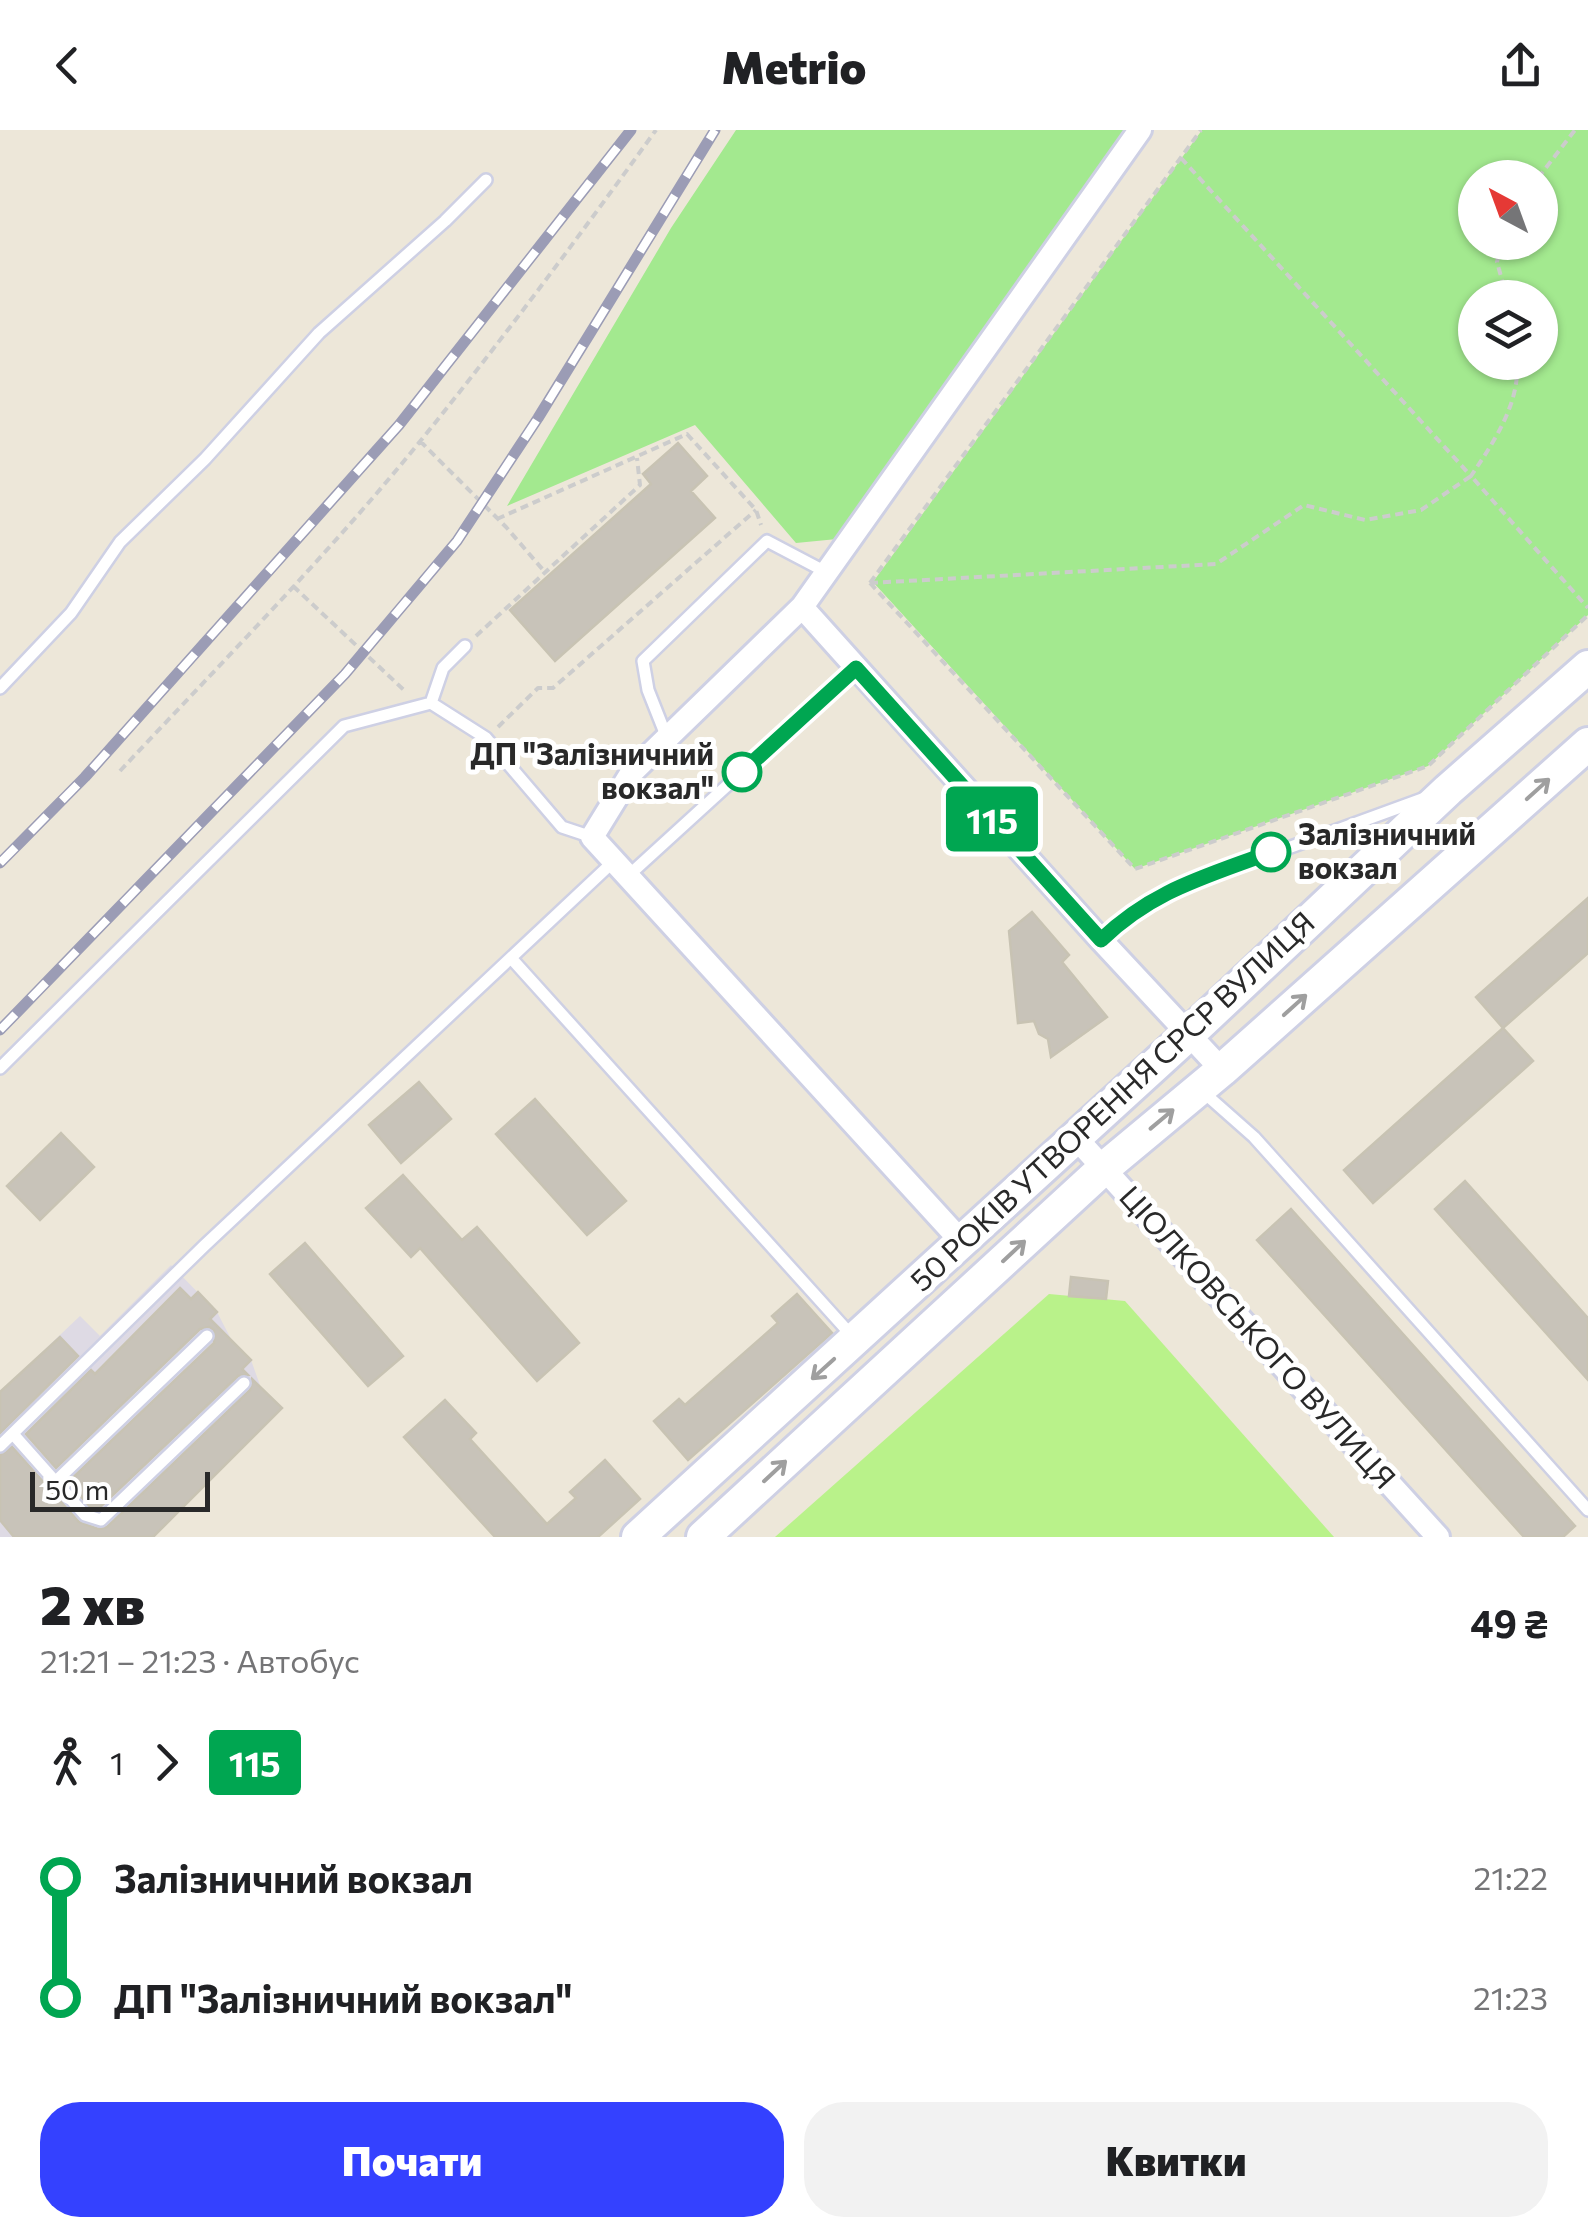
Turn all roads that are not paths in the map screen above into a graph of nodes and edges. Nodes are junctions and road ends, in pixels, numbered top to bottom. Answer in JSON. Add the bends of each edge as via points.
{"nodes":[{"id":1,"x":1140,"y":130,"type":"edge"},
{"id":2,"x":486,"y":180,"type":"dead end"},
{"id":3,"x":826,"y":572,"type":"junction"},
{"id":4,"x":802,"y":607,"type":"junction"},
{"id":5,"x":465,"y":646,"type":"road end"},
{"id":6,"x":1588,"y":667,"type":"edge"},
{"id":7,"x":856,"y":668,"type":"junction"},
{"id":8,"x":0,"y":688,"type":"edge"},
{"id":9,"x":431,"y":703,"type":"junction"},
{"id":10,"x":667,"y":738,"type":"junction"},
{"id":11,"x":1588,"y":744,"type":"edge"},
{"id":12,"x":1448,"y":790,"type":"junction"},
{"id":13,"x":592,"y":837,"type":"junction"},
{"id":14,"x":621,"y":869,"type":"junction"},
{"id":15,"x":1101,"y":940,"type":"junction"},
{"id":16,"x":511,"y":958,"type":"junction"},
{"id":17,"x":1190,"y":1034,"type":"junction"},
{"id":18,"x":0,"y":1068,"type":"edge"},
{"id":19,"x":1210,"y":1079,"type":"junction"},
{"id":20,"x":1076,"y":1138,"type":"junction"},
{"id":21,"x":1103,"y":1169,"type":"junction"},
{"id":22,"x":962,"y":1242,"type":"junction"},
{"id":23,"x":207,"y":1336,"type":"dead end"},
{"id":24,"x":855,"y":1340,"type":"junction"},
{"id":25,"x":244,"y":1383,"type":"dead end"},
{"id":26,"x":13,"y":1434,"type":"junction"},
{"id":27,"x":0,"y":1446,"type":"edge"},
{"id":28,"x":56,"y":1482,"type":"junction"},
{"id":29,"x":1588,"y":1510,"type":"edge"},
{"id":30,"x":638,"y":1537,"type":"edge"},
{"id":31,"x":703,"y":1537,"type":"edge"},
{"id":32,"x":1438,"y":1537,"type":"edge"}],
"edges":[{"from":1,"to":3,"type":"street"},
{"from":2,"to":8,"type":"lane","via":[[318,333],[120,542],[71,613]]},
{"from":3,"to":4,"type":"street"},
{"from":3,"to":10,"type":"lane","via":[[767,541],[643,661]]},
{"from":4,"to":7,"type":"street"},
{"from":4,"to":10,"type":"street"},
{"from":5,"to":9,"type":"lane","via":[[442,668]]},
{"from":6,"to":12,"type":"main road","name":"50 РОКІВ УТВОРЕННЯ СРСР ВУЛИЦЯ"},
{"from":7,"to":14,"type":"lane"},
{"from":7,"to":15,"type":"street"},
{"from":9,"to":13,"type":"lane","via":[[486,738],[562,827]]},
{"from":9,"to":18,"type":"lane","via":[[344,726]]},
{"from":10,"to":13,"type":"street","via":[[632,772]]},
{"from":19,"to":11,"type":"main road","name":"50 РОКІВ УТВОРЕННЯ СРСР ВУЛИЦЯ","one_way":true},
{"from":12,"to":15,"type":"lane","via":[[1159,895]]},
{"from":12,"to":17,"type":"main road","name":"50 РОКІВ УТВОРЕННЯ СРСР ВУЛИЦЯ"},
{"from":13,"to":14,"type":"street"},
{"from":14,"to":16,"type":"lane"},
{"from":14,"to":22,"type":"street"},
{"from":15,"to":17,"type":"street"},
{"from":16,"to":24,"type":"lane"},
{"from":16,"to":26,"type":"lane"},
{"from":17,"to":19,"type":"street"},
{"from":17,"to":20,"type":"main road","name":"50 РОКІВ УТВОРЕННЯ СРСР ВУЛИЦЯ"},
{"from":21,"to":19,"type":"main road","name":"50 РОКІВ УТВОРЕННЯ СРСР ВУЛИЦЯ","one_way":true},
{"from":19,"to":29,"type":"lane","via":[[1254,1137]]},
{"from":20,"to":21,"type":"street","name":"ЦІОЛКОВСЬКОГО ВУЛИЦЯ"},
{"from":20,"to":22,"type":"main road","name":"50 РОКІВ УТВОРЕННЯ СРСР ВУЛИЦЯ"},
{"from":31,"to":21,"type":"main road","name":"50 РОКІВ УТВОРЕННЯ СРСР ВУЛИЦЯ","one_way":true},
{"from":21,"to":32,"type":"street","name":"ЦІОЛКОВСЬКОГО ВУЛИЦЯ"},
{"from":22,"to":24,"type":"main road","name":"50 РОКІВ УТВОРЕННЯ СРСР ВУЛИЦЯ"},
{"from":23,"to":28,"type":"lane"},
{"from":24,"to":30,"type":"main road","name":"50 РОКІВ УТВОРЕННЯ СРСР ВУЛИЦЯ","one_way":true},
{"from":25,"to":28,"type":"lane","via":[[101,1520],[85,1515]]},
{"from":26,"to":27,"type":"lane"},
{"from":26,"to":28,"type":"lane"}]}
